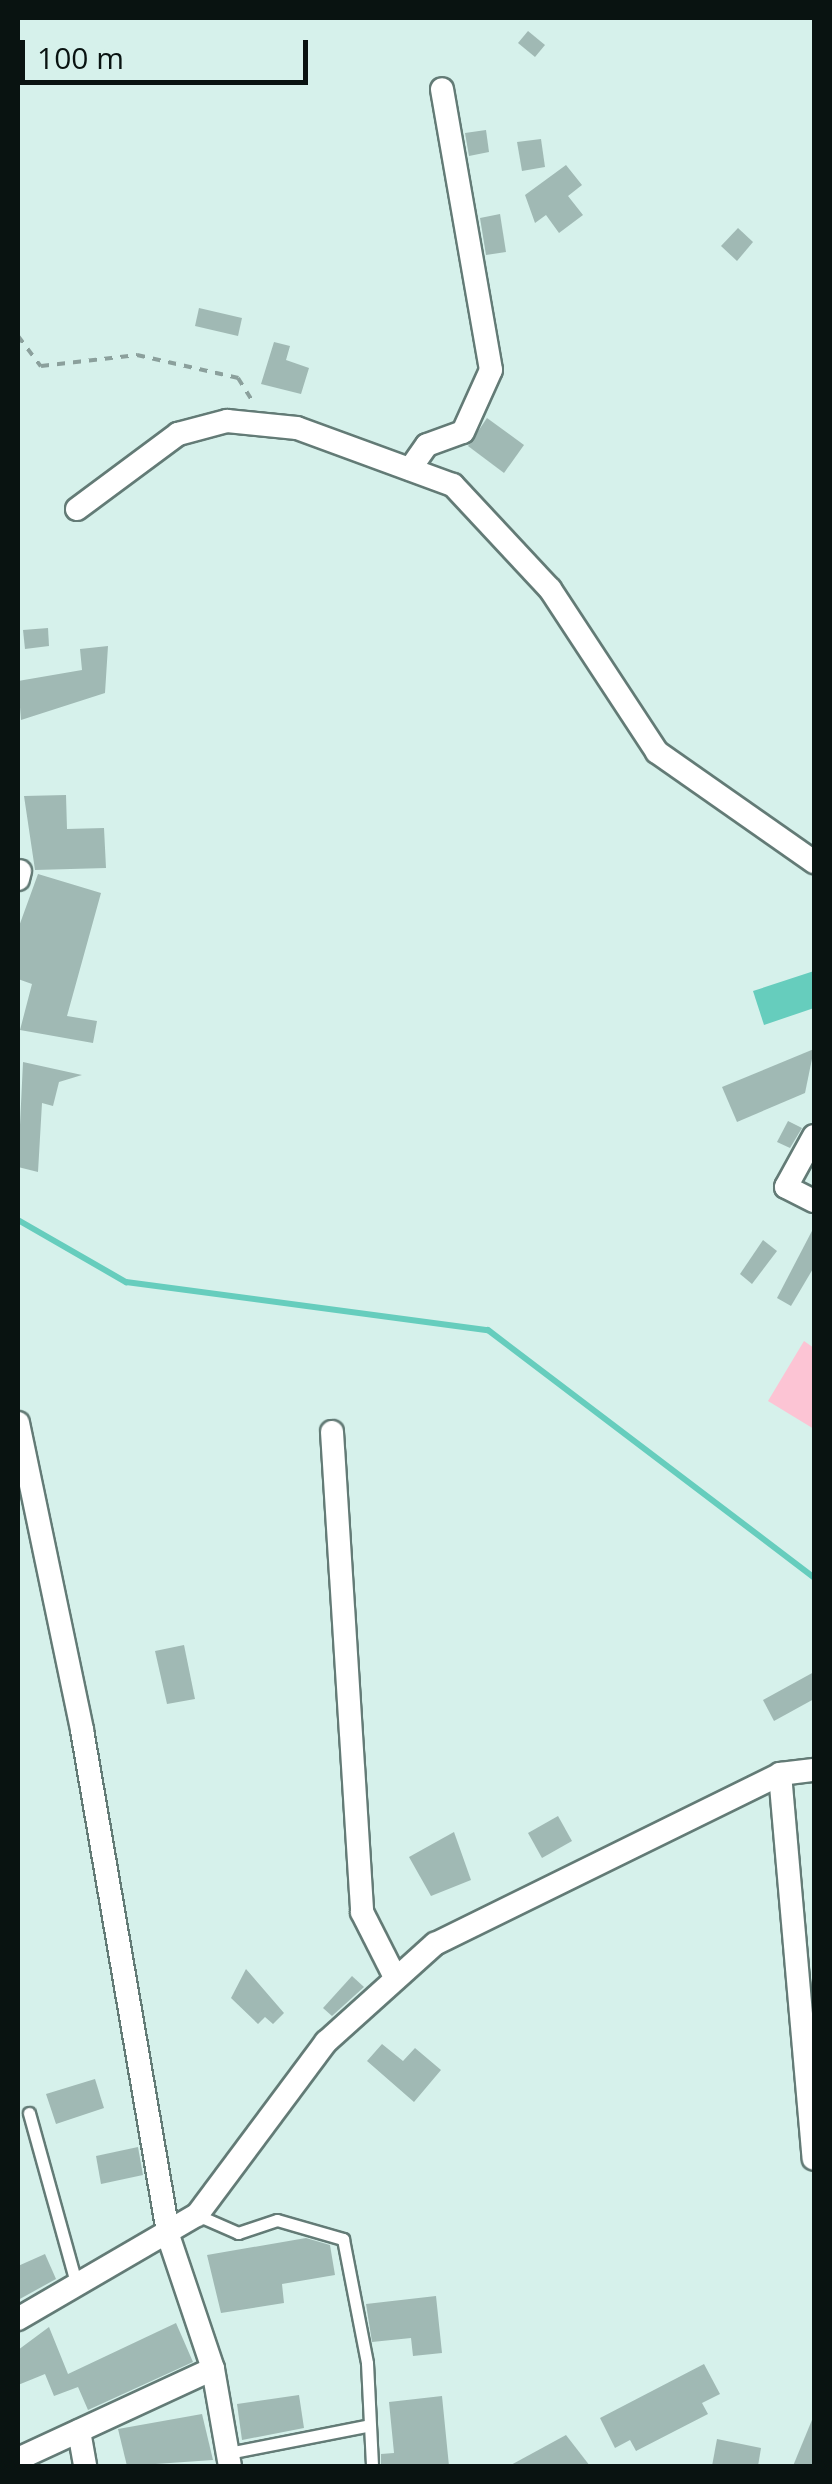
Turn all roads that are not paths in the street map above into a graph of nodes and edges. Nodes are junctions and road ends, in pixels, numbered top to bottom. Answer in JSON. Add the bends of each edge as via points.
{"nodes":[{"id":1,"x":442,"y":89,"type":"dead end"},
{"id":2,"x":410,"y":469,"type":"junction"},
{"id":3,"x":77,"y":509,"type":"dead end"},
{"id":4,"x":814,"y":862,"type":"edge"},
{"id":5,"x":814,"y":1136,"type":"edge"},
{"id":6,"x":814,"y":1201,"type":"edge"},
{"id":7,"x":18,"y":1423,"type":"edge"},
{"id":8,"x":332,"y":1432,"type":"dead end"},
{"id":9,"x":814,"y":1770,"type":"edge"},
{"id":10,"x":780,"y":1774,"type":"junction"},
{"id":11,"x":393,"y":1973,"type":"junction"},
{"id":12,"x":29,"y":2112,"type":"dead end"},
{"id":13,"x":814,"y":2159,"type":"edge"},
{"id":14,"x":197,"y":2215,"type":"junction"},
{"id":15,"x":170,"y":2238,"type":"junction"},
{"id":16,"x":79,"y":2290,"type":"junction"},
{"id":17,"x":18,"y":2319,"type":"edge"},
{"id":18,"x":213,"y":2370,"type":"junction"},
{"id":19,"x":366,"y":2426,"type":"junction"},
{"id":20,"x":79,"y":2431,"type":"junction"},
{"id":21,"x":18,"y":2459,"type":"edge"},
{"id":22,"x":229,"y":2460,"type":"edge"},
{"id":23,"x":85,"y":2466,"type":"edge"},
{"id":24,"x":372,"y":2466,"type":"edge"}],
"edges":[{"from":1,"to":2,"type":"street","via":[[491,370],[463,432],[427,445]]},
{"from":2,"to":3,"type":"street","via":[[267,426],[227,421],[178,434]]},
{"from":2,"to":4,"type":"street","via":[[453,485],[489,518],[550,589],[658,752]]},
{"from":5,"to":6,"type":"street","via":[[786,1187]]},
{"from":7,"to":15,"type":"street","via":[[86,1749]]},
{"from":8,"to":11,"type":"street","via":[[362,1912]]},
{"from":9,"to":10,"type":"street"},
{"from":10,"to":11,"type":"street"},
{"from":10,"to":13,"type":"street"},
{"from":11,"to":14,"type":"street","via":[[266,2113]]},
{"from":12,"to":16,"type":"lane"},
{"from":14,"to":15,"type":"street"},
{"from":14,"to":19,"type":"lane","via":[[238,2233],[277,2220],[343,2239],[367,2364]]},
{"from":15,"to":16,"type":"street"},
{"from":15,"to":18,"type":"street"},
{"from":16,"to":17,"type":"street"},
{"from":18,"to":20,"type":"street"},
{"from":18,"to":22,"type":"street"},
{"from":19,"to":22,"type":"lane"},
{"from":19,"to":24,"type":"lane"},
{"from":20,"to":21,"type":"street"},
{"from":20,"to":23,"type":"street"}]}
